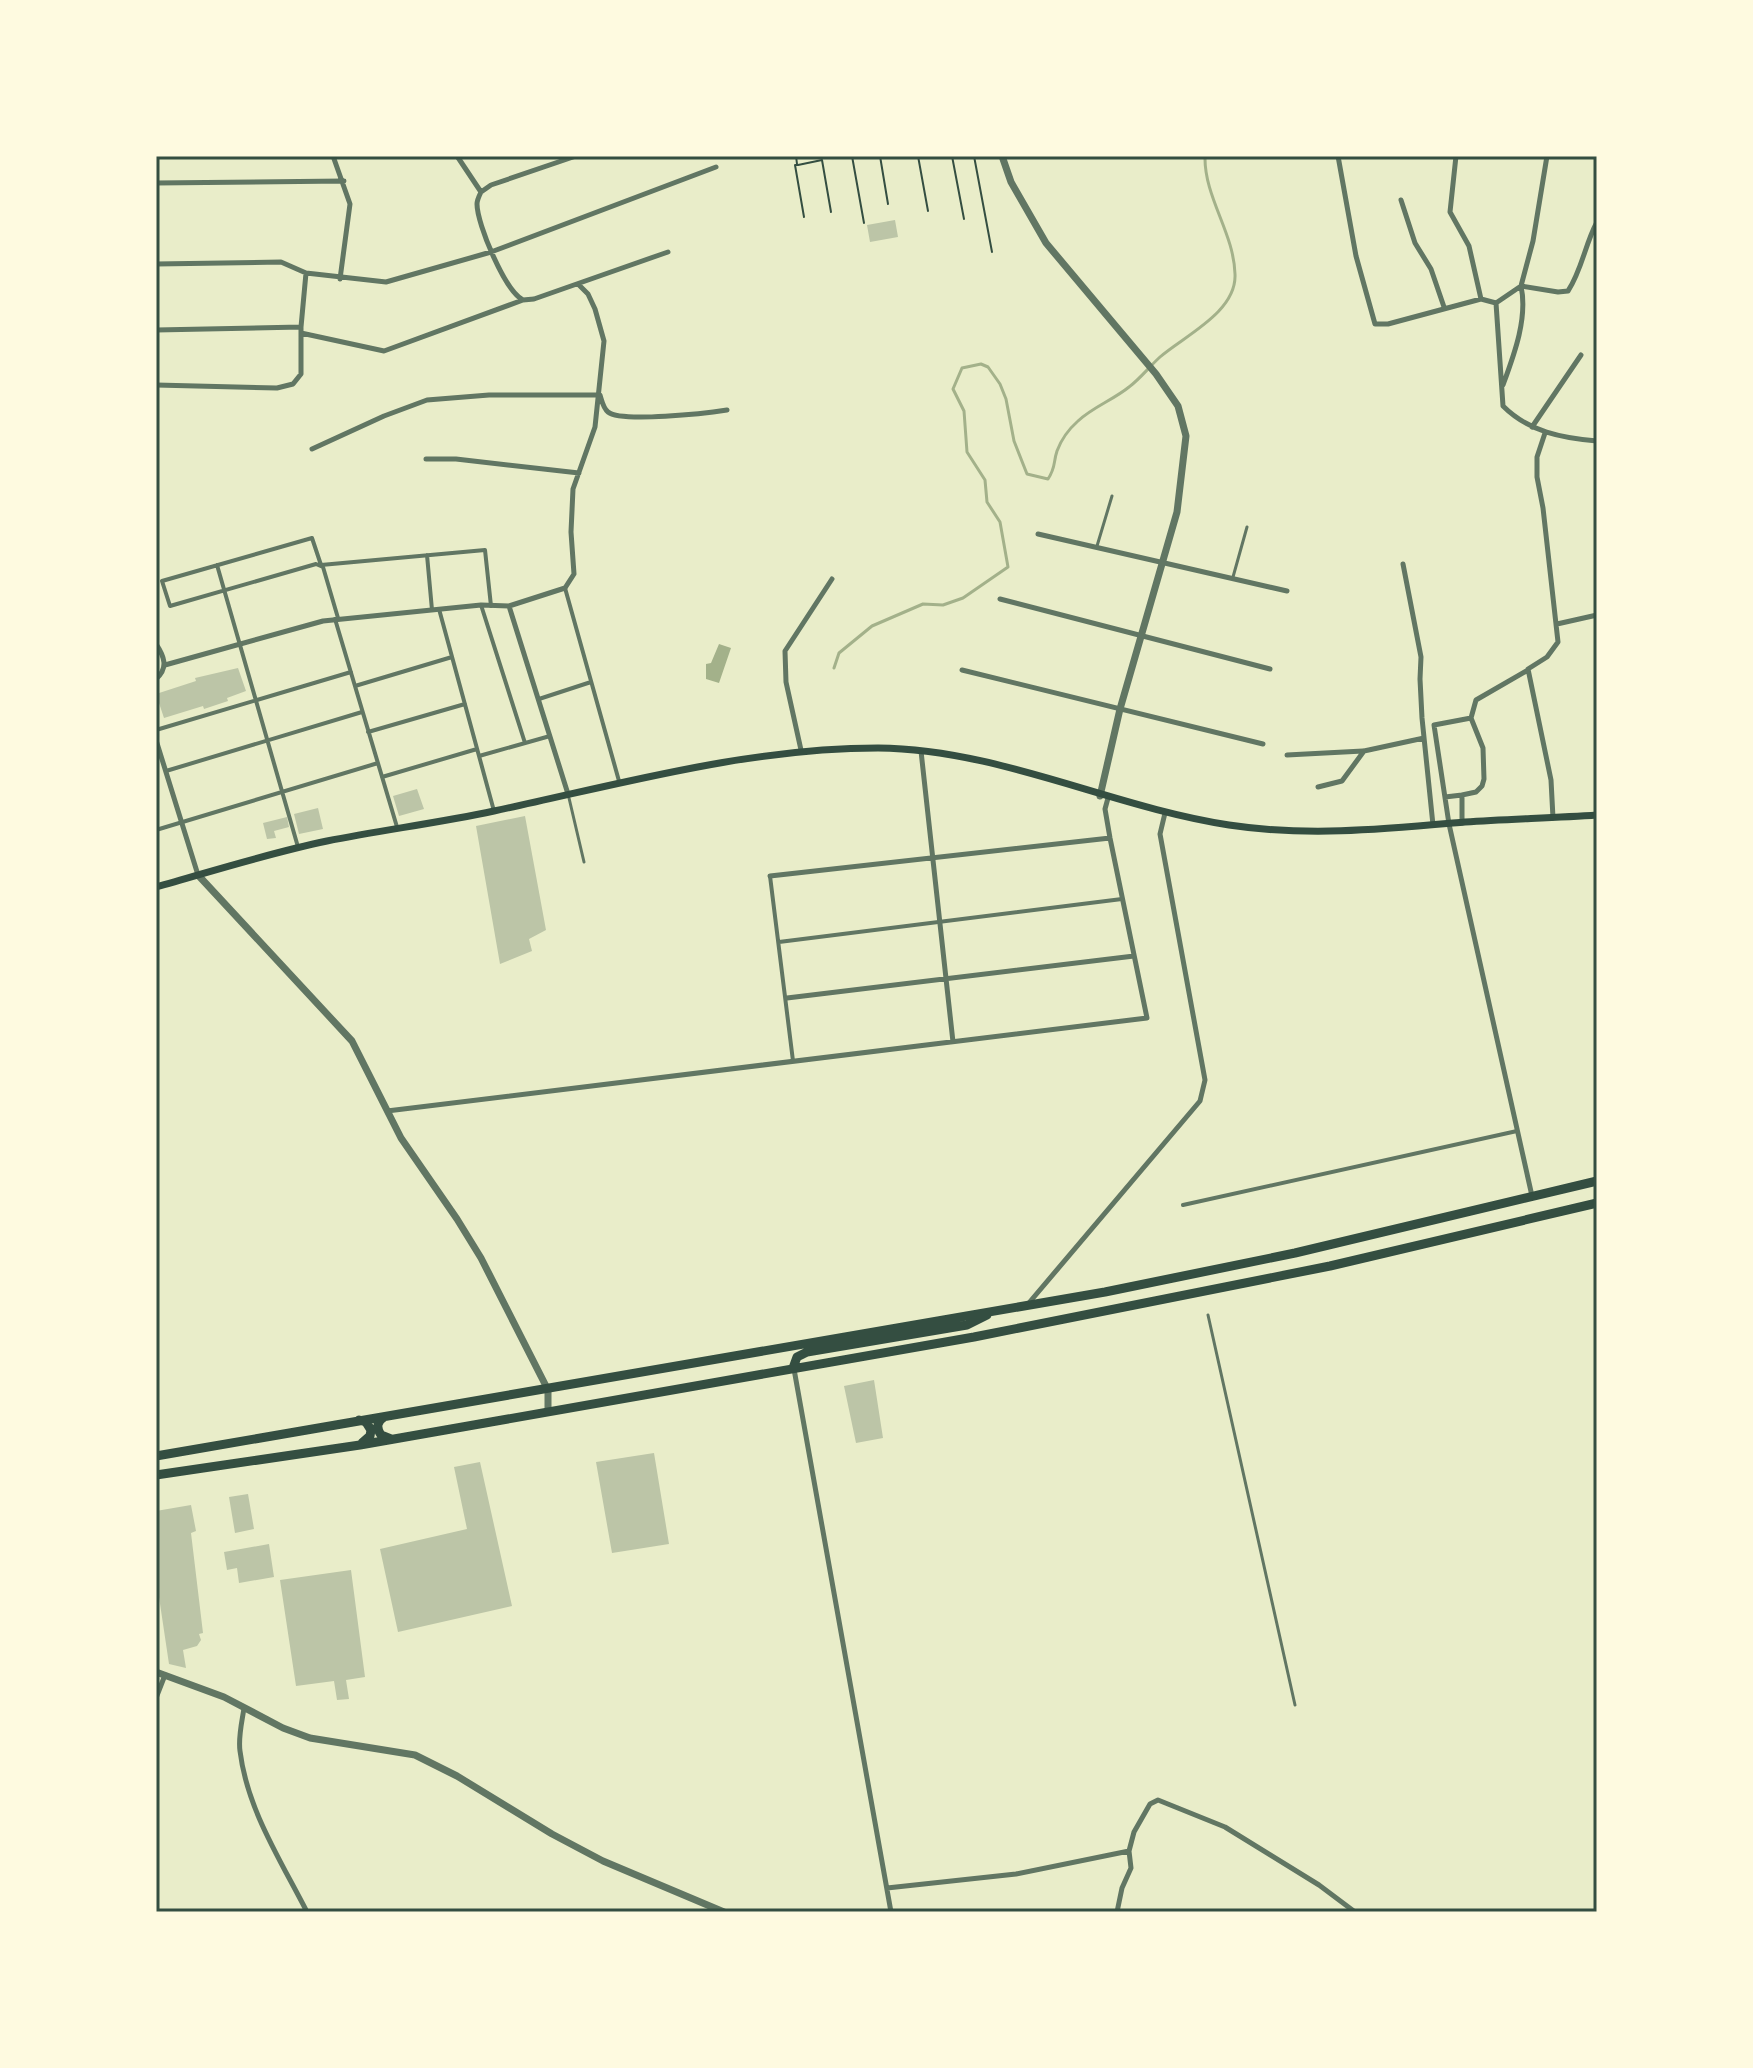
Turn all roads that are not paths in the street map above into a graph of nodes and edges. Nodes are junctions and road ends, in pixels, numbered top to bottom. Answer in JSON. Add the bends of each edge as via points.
{"nodes":[{"id":1,"x":333,"y":156,"type":"edge"},
{"id":2,"x":457,"y":156,"type":"edge"},
{"id":3,"x":576,"y":156,"type":"edge"},
{"id":4,"x":1002,"y":156,"type":"edge"},
{"id":5,"x":1338,"y":156,"type":"edge"},
{"id":6,"x":1456,"y":156,"type":"edge"},
{"id":7,"x":1547,"y":156,"type":"edge"},
{"id":8,"x":716,"y":167,"type":"dead end"},
{"id":9,"x":344,"y":181,"type":"junction"},
{"id":10,"x":156,"y":183,"type":"edge"},
{"id":11,"x":481,"y":192,"type":"junction"},
{"id":12,"x":1401,"y":200,"type":"dead end"},
{"id":13,"x":1597,"y":222,"type":"edge"},
{"id":14,"x":491,"y":252,"type":"junction"},
{"id":15,"x":668,"y":252,"type":"dead end"},
{"id":16,"x":156,"y":264,"type":"edge"},
{"id":17,"x":306,"y":273,"type":"junction"},
{"id":18,"x":340,"y":279,"type":"junction"},
{"id":19,"x":578,"y":284,"type":"junction"},
{"id":20,"x":1521,"y":286,"type":"junction"},
{"id":21,"x":1481,"y":299,"type":"junction"},
{"id":22,"x":523,"y":300,"type":"junction"},
{"id":23,"x":1496,"y":303,"type":"junction"},
{"id":24,"x":1444,"y":307,"type":"junction"},
{"id":25,"x":156,"y":330,"type":"edge"},
{"id":26,"x":301,"y":330,"type":"junction"},
{"id":27,"x":1581,"y":355,"type":"dead end"},
{"id":28,"x":156,"y":385,"type":"edge"},
{"id":29,"x":1501,"y":390,"type":"junction"},
{"id":30,"x":600,"y":395,"type":"junction"},
{"id":31,"x":727,"y":410,"type":"dead end"},
{"id":32,"x":1532,"y":427,"type":"junction"},
{"id":33,"x":1545,"y":433,"type":"junction"},
{"id":34,"x":1597,"y":441,"type":"edge"},
{"id":35,"x":312,"y":449,"type":"dead end"},
{"id":36,"x":426,"y":459,"type":"dead end"},
{"id":37,"x":579,"y":473,"type":"junction"},
{"id":38,"x":1112,"y":496,"type":"dead end"},
{"id":39,"x":1247,"y":527,"type":"dead end"},
{"id":40,"x":1038,"y":534,"type":"dead end"},
{"id":41,"x":1097,"y":547,"type":"junction"},
{"id":42,"x":427,"y":555,"type":"junction"},
{"id":43,"x":1160,"y":562,"type":"junction"},
{"id":44,"x":1403,"y":564,"type":"dead end"},
{"id":45,"x":217,"y":565,"type":"junction"},
{"id":46,"x":321,"y":565,"type":"junction"},
{"id":47,"x":1232,"y":578,"type":"junction"},
{"id":48,"x":832,"y":579,"type":"dead end"},
{"id":49,"x":565,"y":588,"type":"junction"},
{"id":50,"x":224,"y":590,"type":"junction"},
{"id":51,"x":1287,"y":591,"type":"dead end"},
{"id":52,"x":1000,"y":599,"type":"dead end"},
{"id":53,"x":481,"y":605,"type":"junction"},
{"id":54,"x":491,"y":606,"type":"junction"},
{"id":55,"x":509,"y":606,"type":"junction"},
{"id":56,"x":436,"y":609,"type":"junction"},
{"id":57,"x":1597,"y":615,"type":"edge"},
{"id":58,"x":336,"y":618,"type":"junction"},
{"id":59,"x":1557,"y":624,"type":"junction"},
{"id":60,"x":1140,"y":636,"type":"junction"},
{"id":61,"x":156,"y":644,"type":"edge"},
{"id":62,"x":239,"y":644,"type":"junction"},
{"id":63,"x":452,"y":657,"type":"junction"},
{"id":64,"x":165,"y":665,"type":"junction"},
{"id":65,"x":1270,"y":669,"type":"dead end"},
{"id":66,"x":1528,"y":669,"type":"junction"},
{"id":67,"x":962,"y":670,"type":"dead end"},
{"id":68,"x":351,"y":672,"type":"junction"},
{"id":69,"x":156,"y":679,"type":"edge"},
{"id":70,"x":591,"y":682,"type":"junction"},
{"id":71,"x":355,"y":686,"type":"junction"},
{"id":72,"x":539,"y":699,"type":"junction"},
{"id":73,"x":255,"y":700,"type":"junction"},
{"id":74,"x":465,"y":704,"type":"junction"},
{"id":75,"x":1120,"y":709,"type":"junction"},
{"id":76,"x":362,"y":712,"type":"junction"},
{"id":77,"x":1471,"y":718,"type":"junction"},
{"id":78,"x":156,"y":730,"type":"edge"},
{"id":79,"x":368,"y":732,"type":"junction"},
{"id":80,"x":550,"y":736,"type":"junction"},
{"id":81,"x":1424,"y":738,"type":"junction"},
{"id":82,"x":156,"y":740,"type":"edge"},
{"id":83,"x":267,"y":741,"type":"junction"},
{"id":84,"x":525,"y":743,"type":"junction"},
{"id":85,"x":1263,"y":744,"type":"dead end"},
{"id":86,"x":477,"y":749,"type":"junction"},
{"id":87,"x":801,"y":750,"type":"junction"},
{"id":88,"x":921,"y":751,"type":"junction"},
{"id":89,"x":1364,"y":751,"type":"junction"},
{"id":90,"x":1287,"y":755,"type":"dead end"},
{"id":91,"x":479,"y":756,"type":"junction"},
{"id":92,"x":378,"y":763,"type":"junction"},
{"id":93,"x":166,"y":771,"type":"junction"},
{"id":94,"x":382,"y":777,"type":"junction"},
{"id":95,"x":619,"y":784,"type":"junction"},
{"id":96,"x":1318,"y":787,"type":"dead end"},
{"id":97,"x":282,"y":792,"type":"junction"},
{"id":98,"x":568,"y":794,"type":"junction"},
{"id":99,"x":1462,"y":795,"type":"junction"},
{"id":100,"x":1104,"y":797,"type":"junction"},
{"id":101,"x":1445,"y":797,"type":"junction"},
{"id":102,"x":494,"y":811,"type":"junction"},
{"id":103,"x":1165,"y":813,"type":"junction"},
{"id":104,"x":1597,"y":815,"type":"edge"},
{"id":105,"x":1553,"y":818,"type":"junction"},
{"id":106,"x":181,"y":822,"type":"junction"},
{"id":107,"x":1462,"y":823,"type":"junction"},
{"id":108,"x":1449,"y":824,"type":"junction"},
{"id":109,"x":1433,"y":826,"type":"junction"},
{"id":110,"x":397,"y":828,"type":"junction"},
{"id":111,"x":156,"y":830,"type":"edge"},
{"id":112,"x":1110,"y":838,"type":"junction"},
{"id":113,"x":298,"y":847,"type":"junction"},
{"id":114,"x":933,"y":859,"type":"junction"},
{"id":115,"x":584,"y":862,"type":"dead end"},
{"id":116,"x":198,"y":875,"type":"junction"},
{"id":117,"x":770,"y":876,"type":"joint"},
{"id":118,"x":156,"y":887,"type":"edge"},
{"id":119,"x":1123,"y":899,"type":"junction"},
{"id":120,"x":940,"y":922,"type":"junction"},
{"id":121,"x":779,"y":942,"type":"junction"},
{"id":122,"x":1134,"y":956,"type":"junction"},
{"id":123,"x":946,"y":978,"type":"junction"},
{"id":124,"x":787,"y":998,"type":"junction"},
{"id":125,"x":953,"y":1042,"type":"junction"},
{"id":126,"x":793,"y":1061,"type":"junction"},
{"id":127,"x":386,"y":1111,"type":"junction"},
{"id":128,"x":1517,"y":1131,"type":"junction"},
{"id":129,"x":1597,"y":1181,"type":"edge"},
{"id":130,"x":1532,"y":1197,"type":"junction"},
{"id":131,"x":1597,"y":1203,"type":"edge"},
{"id":132,"x":1183,"y":1205,"type":"dead end"},
{"id":133,"x":1136,"y":1285,"type":"junction"},
{"id":134,"x":1105,"y":1292,"type":"junction"},
{"id":135,"x":1139,"y":1306,"type":"junction"},
{"id":136,"x":1026,"y":1307,"type":"junction"},
{"id":137,"x":1106,"y":1312,"type":"junction"},
{"id":138,"x":990,"y":1313,"type":"junction"},
{"id":139,"x":1208,"y":1315,"type":"dead end"},
{"id":140,"x":793,"y":1368,"type":"junction"},
{"id":141,"x":548,"y":1390,"type":"junction"},
{"id":142,"x":548,"y":1411,"type":"junction"},
{"id":143,"x":387,"y":1415,"type":"junction"},
{"id":144,"x":358,"y":1420,"type":"junction"},
{"id":145,"x":391,"y":1439,"type":"junction"},
{"id":146,"x":360,"y":1445,"type":"junction"},
{"id":147,"x":156,"y":1456,"type":"edge"},
{"id":148,"x":156,"y":1475,"type":"edge"},
{"id":149,"x":156,"y":1672,"type":"edge"},
{"id":150,"x":165,"y":1675,"type":"junction"},
{"id":151,"x":156,"y":1698,"type":"edge"},
{"id":152,"x":1295,"y":1705,"type":"dead end"},
{"id":153,"x":244,"y":1708,"type":"junction"},
{"id":154,"x":1129,"y":1851,"type":"junction"},
{"id":155,"x":887,"y":1888,"type":"junction"},
{"id":156,"x":307,"y":1912,"type":"edge"},
{"id":157,"x":724,"y":1912,"type":"edge"},
{"id":158,"x":891,"y":1912,"type":"edge"},
{"id":159,"x":1117,"y":1912,"type":"edge"},
{"id":160,"x":1355,"y":1912,"type":"edge"}],
"edges":[{"from":1,"to":9,"type":"street"},
{"from":2,"to":11,"type":"street"},
{"from":3,"to":11,"type":"street"},
{"from":4,"to":43,"type":"street","via":[[1046,243],[1178,406],[1186,436],[1178,506]]},
{"from":5,"to":24,"type":"street","via":[[1375,324]]},
{"from":6,"to":21,"type":"street","via":[[1450,212],[1469,246]]},
{"from":7,"to":20,"type":"street"},
{"from":8,"to":14,"type":"street"},
{"from":9,"to":10,"type":"street"},
{"from":9,"to":18,"type":"street","via":[[350,213]]},
{"from":11,"to":14,"type":"street","via":[[477,204]]},
{"from":12,"to":24,"type":"street"},
{"from":13,"to":20,"type":"street","via":[[1568,291]]},
{"from":14,"to":18,"type":"street","via":[[386,282]]},
{"from":14,"to":22,"type":"street","via":[[508,287]]},
{"from":15,"to":19,"type":"street"},
{"from":16,"to":17,"type":"street","via":[[281,262]]},
{"from":17,"to":18,"type":"street"},
{"from":17,"to":26,"type":"street"},
{"from":19,"to":22,"type":"street"},
{"from":19,"to":30,"type":"street","via":[[601,325]]},
{"from":20,"to":23,"type":"street"},
{"from":20,"to":29,"type":"street","via":[[1519,330]]},
{"from":21,"to":23,"type":"street"},
{"from":21,"to":24,"type":"street"},
{"from":22,"to":26,"type":"street","via":[[384,351]]},
{"from":23,"to":29,"type":"street"},
{"from":25,"to":26,"type":"street"},
{"from":26,"to":28,"type":"street","via":[[301,374],[293,384]]},
{"from":27,"to":32,"type":"street"},
{"from":29,"to":32,"type":"street","via":[[1503,406]]},
{"from":30,"to":31,"type":"street","via":[[612,415],[684,416]]},
{"from":30,"to":35,"type":"street","via":[[427,400]]},
{"from":30,"to":37,"type":"street"},
{"from":32,"to":33,"type":"street"},
{"from":33,"to":34,"type":"street"},
{"from":33,"to":59,"type":"street","via":[[1537,477]]},
{"from":36,"to":37,"type":"street"},
{"from":37,"to":49,"type":"street","via":[[571,511],[574,574]]},
{"from":38,"to":41,"type":"lane"},
{"from":39,"to":47,"type":"lane"},
{"from":40,"to":41,"type":"street"},
{"from":41,"to":43,"type":"street"},
{"from":42,"to":46,"type":"street"},
{"from":42,"to":54,"type":"street","via":[[485,550]]},
{"from":42,"to":56,"type":"street"},
{"from":43,"to":47,"type":"street"},
{"from":43,"to":60,"type":"street"},
{"from":44,"to":81,"type":"street","via":[[1421,657]]},
{"from":45,"to":46,"type":"street","via":[[312,538]]},
{"from":45,"to":50,"type":"street"},
{"from":45,"to":50,"type":"street","via":[[162,581],[170,606]]},
{"from":46,"to":50,"type":"street"},
{"from":46,"to":58,"type":"street"},
{"from":47,"to":51,"type":"street"},
{"from":48,"to":87,"type":"street","via":[[785,651]]},
{"from":49,"to":55,"type":"street"},
{"from":49,"to":70,"type":"street"},
{"from":50,"to":62,"type":"street"},
{"from":52,"to":60,"type":"street"},
{"from":53,"to":54,"type":"street"},
{"from":53,"to":56,"type":"street"},
{"from":53,"to":84,"type":"street"},
{"from":54,"to":55,"type":"street"},
{"from":55,"to":72,"type":"street"},
{"from":56,"to":58,"type":"street"},
{"from":56,"to":63,"type":"street"},
{"from":57,"to":59,"type":"street"},
{"from":58,"to":62,"type":"street"},
{"from":58,"to":68,"type":"street"},
{"from":59,"to":66,"type":"street","via":[[1555,648]]},
{"from":60,"to":65,"type":"street"},
{"from":60,"to":75,"type":"street"},
{"from":61,"to":64,"type":"street"},
{"from":62,"to":64,"type":"street"},
{"from":62,"to":73,"type":"street"},
{"from":63,"to":71,"type":"street"},
{"from":63,"to":74,"type":"street"},
{"from":64,"to":69,"type":"street"},
{"from":66,"to":77,"type":"street","via":[[1476,700]]},
{"from":66,"to":105,"type":"street","via":[[1551,780]]},
{"from":67,"to":75,"type":"street"},
{"from":68,"to":71,"type":"street"},
{"from":68,"to":73,"type":"street"},
{"from":70,"to":72,"type":"street"},
{"from":70,"to":95,"type":"street"},
{"from":71,"to":76,"type":"street"},
{"from":72,"to":80,"type":"street"},
{"from":73,"to":78,"type":"street"},
{"from":73,"to":83,"type":"street"},
{"from":74,"to":79,"type":"street"},
{"from":74,"to":86,"type":"street"},
{"from":75,"to":85,"type":"street"},
{"from":75,"to":100,"type":"street"},
{"from":76,"to":79,"type":"street"},
{"from":76,"to":83,"type":"street"},
{"from":77,"to":99,"type":"street","via":[[1483,748],[1484,779],[1476,792]]},
{"from":77,"to":101,"type":"street","via":[[1434,725]]},
{"from":79,"to":92,"type":"street"},
{"from":80,"to":84,"type":"street"},
{"from":80,"to":98,"type":"street"},
{"from":81,"to":89,"type":"street"},
{"from":81,"to":109,"type":"street"},
{"from":82,"to":93,"type":"street"},
{"from":83,"to":93,"type":"street"},
{"from":83,"to":97,"type":"street"},
{"from":84,"to":91,"type":"street"},
{"from":86,"to":91,"type":"street"},
{"from":86,"to":94,"type":"street"},
{"from":87,"to":88,"type":"main road"},
{"from":87,"to":95,"type":"main road"},
{"from":88,"to":100,"type":"main road","via":[[984,761]]},
{"from":88,"to":114,"type":"street"},
{"from":89,"to":90,"type":"street"},
{"from":89,"to":96,"type":"street","via":[[1342,781]]},
{"from":91,"to":102,"type":"street"},
{"from":92,"to":94,"type":"street"},
{"from":92,"to":97,"type":"street"},
{"from":93,"to":106,"type":"street"},
{"from":94,"to":110,"type":"street"},
{"from":95,"to":98,"type":"main road"},
{"from":97,"to":106,"type":"street"},
{"from":97,"to":113,"type":"street"},
{"from":98,"to":102,"type":"main road"},
{"from":98,"to":115,"type":"lane"},
{"from":99,"to":101,"type":"street"},
{"from":99,"to":107,"type":"street"},
{"from":100,"to":103,"type":"main road"},
{"from":100,"to":112,"type":"street"},
{"from":101,"to":108,"type":"street"},
{"from":102,"to":110,"type":"main road"},
{"from":103,"to":109,"type":"main road","via":[[1230,825],[1322,832]]},
{"from":103,"to":136,"type":"street","via":[[1160,834],[1205,1080],[1200,1101]]},
{"from":104,"to":105,"type":"main road"},
{"from":105,"to":107,"type":"main road"},
{"from":106,"to":111,"type":"street"},
{"from":106,"to":116,"type":"street"},
{"from":107,"to":108,"type":"main road"},
{"from":108,"to":109,"type":"main road"},
{"from":108,"to":128,"type":"street"},
{"from":110,"to":113,"type":"main road"},
{"from":112,"to":114,"type":"street"},
{"from":112,"to":119,"type":"street"},
{"from":113,"to":116,"type":"main road"},
{"from":114,"to":117,"type":"street"},
{"from":114,"to":120,"type":"street"},
{"from":116,"to":118,"type":"main road"},
{"from":116,"to":127,"type":"street","via":[[352,1041]]},
{"from":117,"to":121,"type":"street"},
{"from":119,"to":120,"type":"street"},
{"from":119,"to":122,"type":"street"},
{"from":120,"to":121,"type":"street"},
{"from":120,"to":123,"type":"street"},
{"from":121,"to":124,"type":"street"},
{"from":122,"to":123,"type":"street"},
{"from":122,"to":125,"type":"street","via":[[1147,1018]]},
{"from":123,"to":124,"type":"street"},
{"from":123,"to":125,"type":"street"},
{"from":124,"to":126,"type":"street"},
{"from":125,"to":126,"type":"street"},
{"from":126,"to":127,"type":"street"},
{"from":127,"to":141,"type":"street","via":[[481,1258]]},
{"from":128,"to":130,"type":"street"},
{"from":128,"to":132,"type":"street"},
{"from":129,"to":130,"type":"highway"},
{"from":130,"to":133,"type":"highway"},
{"from":131,"to":135,"type":"highway"},
{"from":133,"to":134,"type":"highway"},
{"from":133,"to":135,"type":"highway","via":[[1128,1296]]},
{"from":134,"to":136,"type":"highway"},
{"from":134,"to":137,"type":"highway","via":[[1117,1302]]},
{"from":135,"to":137,"type":"highway"},
{"from":136,"to":138,"type":"highway"},
{"from":137,"to":140,"type":"highway"},
{"from":138,"to":140,"type":"highway","via":[[967,1325],[807,1352],[797,1357]]},
{"from":138,"to":141,"type":"highway"},
{"from":139,"to":152,"type":"lane"},
{"from":140,"to":142,"type":"highway"},
{"from":140,"to":155,"type":"street"},
{"from":141,"to":142,"type":"street"},
{"from":141,"to":143,"type":"highway"},
{"from":142,"to":145,"type":"highway"},
{"from":143,"to":144,"type":"highway"},
{"from":143,"to":145,"type":"highway","via":[[377,1428]]},
{"from":144,"to":146,"type":"highway","via":[[371,1430]]},
{"from":144,"to":147,"type":"highway"},
{"from":145,"to":146,"type":"highway"},
{"from":146,"to":148,"type":"highway"},
{"from":149,"to":150,"type":"street"},
{"from":150,"to":151,"type":"street"},
{"from":150,"to":153,"type":"street"},
{"from":153,"to":156,"type":"street","via":[[239,1748],[247,1784]]},
{"from":153,"to":157,"type":"street","via":[[310,1738],[415,1755],[603,1861]]},
{"from":154,"to":155,"type":"street","via":[[1016,1874]]},
{"from":154,"to":159,"type":"street","via":[[1131,1868]]},
{"from":154,"to":160,"type":"street","via":[[1134,1832],[1158,1800],[1225,1827]]},
{"from":155,"to":158,"type":"street"}]}
